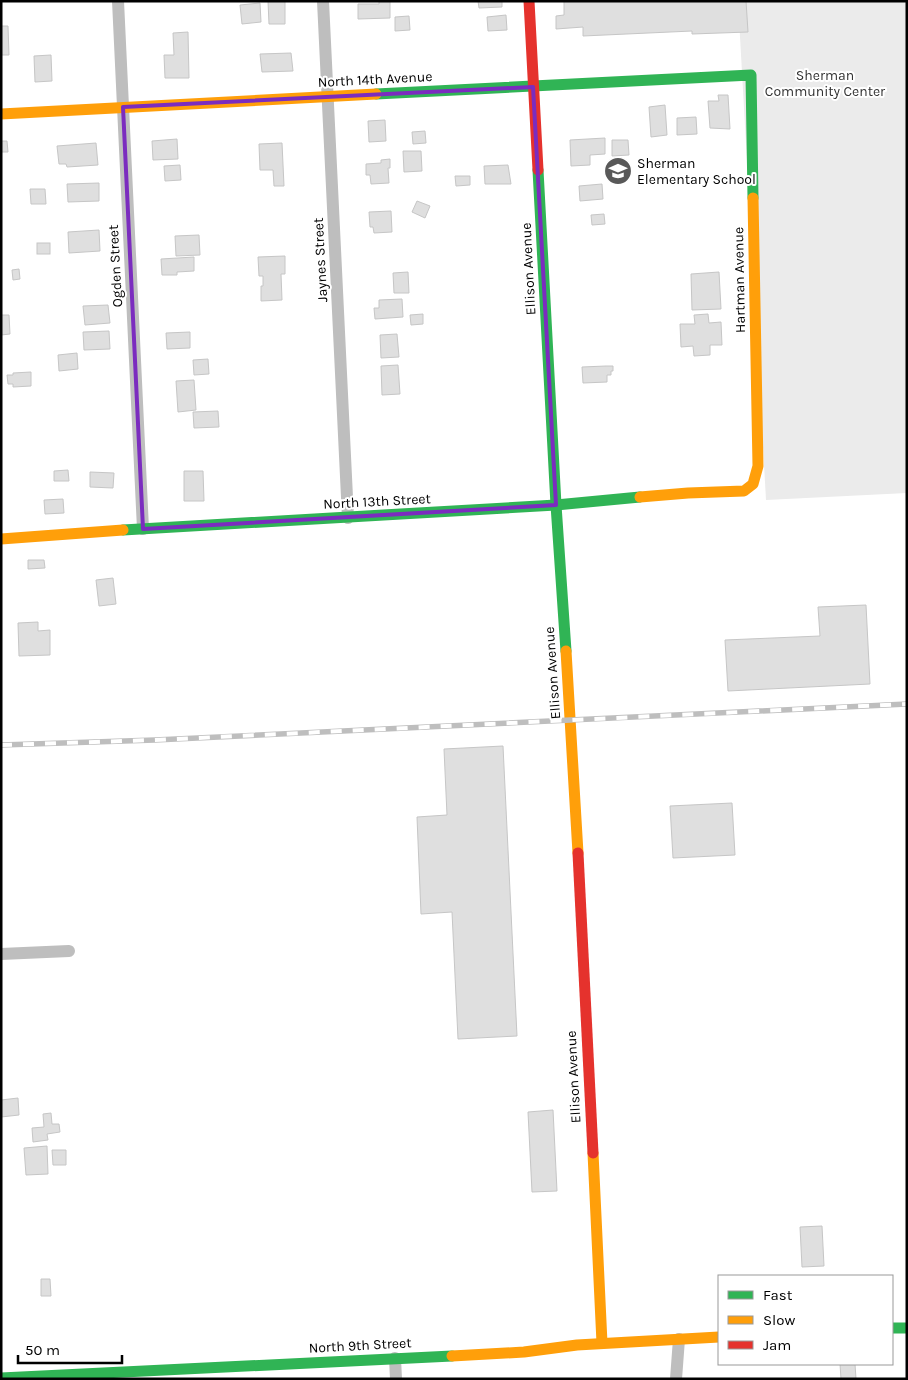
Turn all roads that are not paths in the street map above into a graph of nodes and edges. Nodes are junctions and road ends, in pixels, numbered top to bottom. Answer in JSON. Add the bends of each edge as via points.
{"nodes":[{"id":1,"x":118,"y":1,"type":"edge"},
{"id":2,"x":323,"y":1,"type":"edge"},
{"id":3,"x":528,"y":1,"type":"edge"},
{"id":4,"x":751,"y":75,"type":"joint"},
{"id":5,"x":533,"y":86,"type":"junction"},
{"id":6,"x":327,"y":96,"type":"junction"},
{"id":7,"x":123,"y":107,"type":"junction"},
{"id":8,"x":1,"y":114,"type":"edge"},
{"id":9,"x":753,"y":484,"type":"joint"},
{"id":10,"x":556,"y":505,"type":"junction"},
{"id":11,"x":348,"y":518,"type":"junction"},
{"id":12,"x":143,"y":529,"type":"junction"},
{"id":13,"x":1,"y":539,"type":"edge"},
{"id":14,"x":69,"y":951,"type":"dead end"},
{"id":15,"x":1,"y":954,"type":"edge"},
{"id":16,"x":893,"y":1328,"type":"edge"},
{"id":17,"x":907,"y":1328,"type":"edge"},
{"id":18,"x":718,"y":1337,"type":"edge"},
{"id":19,"x":679,"y":1339,"type":"junction"},
{"id":20,"x":602,"y":1343,"type":"junction"},
{"id":21,"x":395,"y":1358,"type":"junction"},
{"id":22,"x":1,"y":1378,"type":"edge"},
{"id":23,"x":396,"y":1379,"type":"edge"},
{"id":24,"x":676,"y":1379,"type":"edge"}],
"edges":[{"from":1,"to":7,"type":"street","name":"Ogden Street"},
{"from":2,"to":6,"type":"street","name":"Jaynes Street"},
{"from":3,"to":5,"type":"street","name":"Ellison Avenue"},
{"from":4,"to":5,"type":"street","name":"North 14th Avenue"},
{"from":4,"to":9,"type":"street","name":"Hartman Avenue","via":[[758,466]]},
{"from":5,"to":6,"type":"street","name":"North 14th Avenue"},
{"from":5,"to":10,"type":"street","name":"Ellison Avenue"},
{"from":6,"to":7,"type":"street","name":"North 14th Avenue"},
{"from":6,"to":11,"type":"street","name":"Jaynes Street"},
{"from":7,"to":8,"type":"street","name":"North 14th Avenue"},
{"from":7,"to":12,"type":"street","name":"Ogden Street"},
{"from":9,"to":10,"type":"street","name":"North 13th Street","via":[[744,491]]},
{"from":10,"to":11,"type":"street","name":"North 13th Street"},
{"from":10,"to":20,"type":"street","name":"Ellison Avenue","via":[[571,729]]},
{"from":11,"to":12,"type":"street","name":"North 13th Street"},
{"from":12,"to":13,"type":"street","name":"North 13th Street"},
{"from":14,"to":15,"type":"street"},
{"from":16,"to":17,"type":"street"},
{"from":18,"to":19,"type":"street","name":"North 9th Street"},
{"from":19,"to":20,"type":"street","name":"North 9th Street"},
{"from":19,"to":24,"type":"street"},
{"from":20,"to":21,"type":"street","name":"North 9th Street","via":[[524,1352]]},
{"from":21,"to":22,"type":"street","name":"North 9th Street"},
{"from":21,"to":23,"type":"street"}]}
